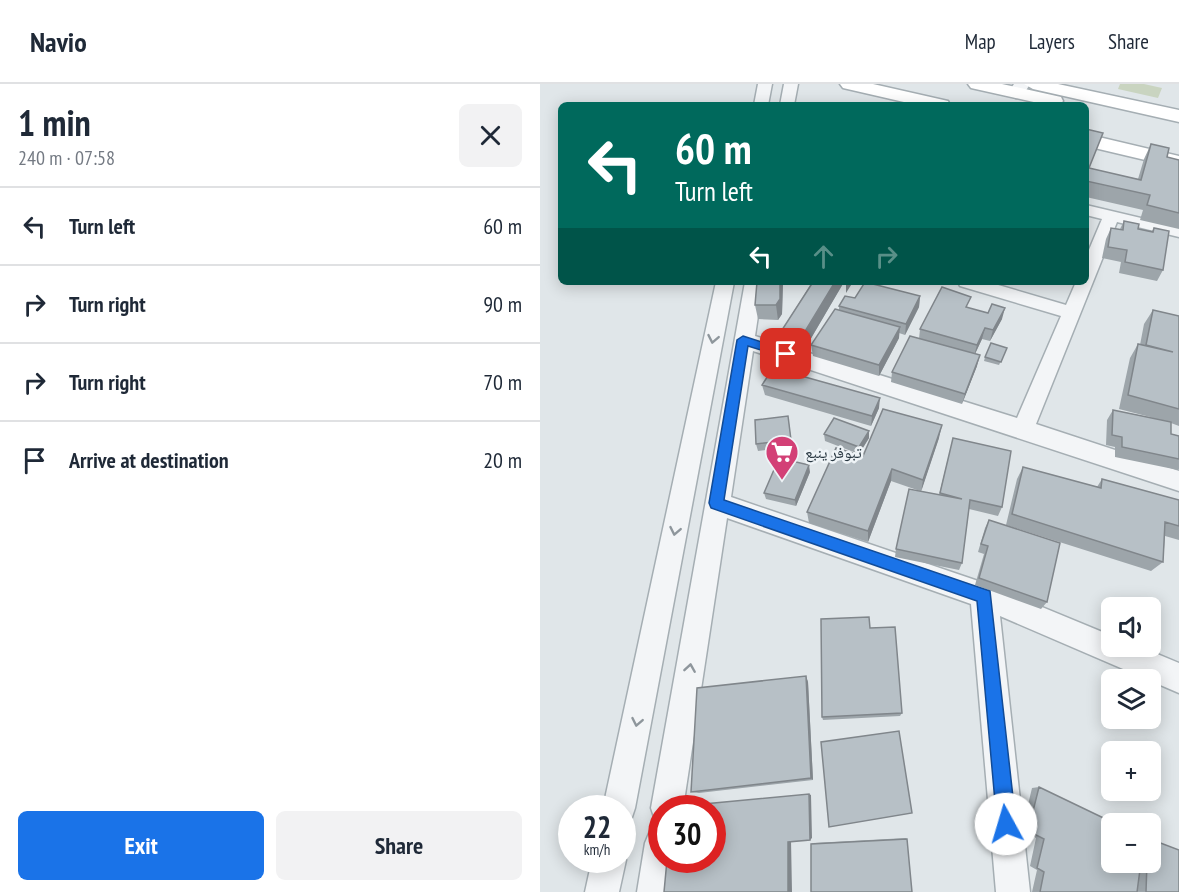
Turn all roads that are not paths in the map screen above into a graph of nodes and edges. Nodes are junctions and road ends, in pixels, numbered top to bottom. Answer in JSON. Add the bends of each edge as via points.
{"nodes":[{"id":1,"x":765,"y":84,"type":"edge"},
{"id":2,"x":790,"y":84,"type":"edge"},
{"id":3,"x":849,"y":84,"type":"edge"},
{"id":4,"x":899,"y":84,"type":"edge"},
{"id":5,"x":1024,"y":87,"type":"edge"},
{"id":6,"x":961,"y":97,"type":"edge"},
{"id":7,"x":762,"y":102,"type":"edge"},
{"id":8,"x":787,"y":102,"type":"edge"},
{"id":9,"x":978,"y":102,"type":"edge"},
{"id":10,"x":1065,"y":102,"type":"edge"},
{"id":11,"x":1089,"y":109,"type":"edge"},
{"id":12,"x":1179,"y":116,"type":"edge"},
{"id":13,"x":1179,"y":128,"type":"edge"},
{"id":14,"x":1089,"y":135,"type":"edge"},
{"id":15,"x":1179,"y":149,"type":"edge"},
{"id":16,"x":1179,"y":162,"type":"edge"},
{"id":17,"x":1089,"y":211,"type":"edge"},
{"id":18,"x":1112,"y":216,"type":"junction"},
{"id":19,"x":1179,"y":232,"type":"edge"},
{"id":20,"x":1089,"y":271,"type":"edge"},
{"id":21,"x":724,"y":285,"type":"edge"},
{"id":22,"x":753,"y":285,"type":"edge"},
{"id":23,"x":978,"y":285,"type":"edge"},
{"id":24,"x":1083,"y":285,"type":"edge"},
{"id":25,"x":1072,"y":313,"type":"junction"},
{"id":26,"x":743,"y":340,"type":"junction"},
{"id":27,"x":1023,"y":429,"type":"junction"},
{"id":28,"x":1179,"y":481,"type":"edge"},
{"id":29,"x":716,"y":503,"type":"junction"},
{"id":30,"x":984,"y":596,"type":"junction"},
{"id":31,"x":1179,"y":678,"type":"edge"},
{"id":32,"x":622,"y":795,"type":"edge"},
{"id":33,"x":669,"y":795,"type":"edge"},
{"id":34,"x":606,"y":873,"type":"edge"},
{"id":35,"x":657,"y":873,"type":"edge"},
{"id":36,"x":602,"y":892,"type":"edge"},
{"id":37,"x":654,"y":892,"type":"edge"},
{"id":38,"x":1013,"y":892,"type":"edge"}],
"edges":[{"from":1,"to":7,"type":"street"},
{"from":2,"to":8,"type":"street"},
{"from":3,"to":6,"type":"main road"},
{"from":4,"to":6,"type":"main road"},
{"from":5,"to":6,"type":"main road"},
{"from":5,"to":10,"type":"main road"},
{"from":5,"to":12,"type":"main road"},
{"from":6,"to":9,"type":"main road"},
{"from":11,"to":13,"type":"main road"},
{"from":14,"to":15,"type":"main road"},
{"from":14,"to":16,"type":"main road"},
{"from":17,"to":18,"type":"street"},
{"from":18,"to":19,"type":"street"},
{"from":18,"to":20,"type":"street"},
{"from":21,"to":32,"type":"street","one_way":true},
{"from":22,"to":26,"type":"street"},
{"from":23,"to":25,"type":"street"},
{"from":24,"to":25,"type":"street"},
{"from":25,"to":27,"type":"street"},
{"from":26,"to":27,"type":"street"},
{"from":26,"to":29,"type":"street"},
{"from":27,"to":28,"type":"street"},
{"from":29,"to":30,"type":"street"},
{"from":33,"to":29,"type":"street","one_way":true},
{"from":30,"to":31,"type":"street"},
{"from":30,"to":38,"type":"street"},
{"from":34,"to":36,"type":"street"},
{"from":35,"to":37,"type":"street"}]}
